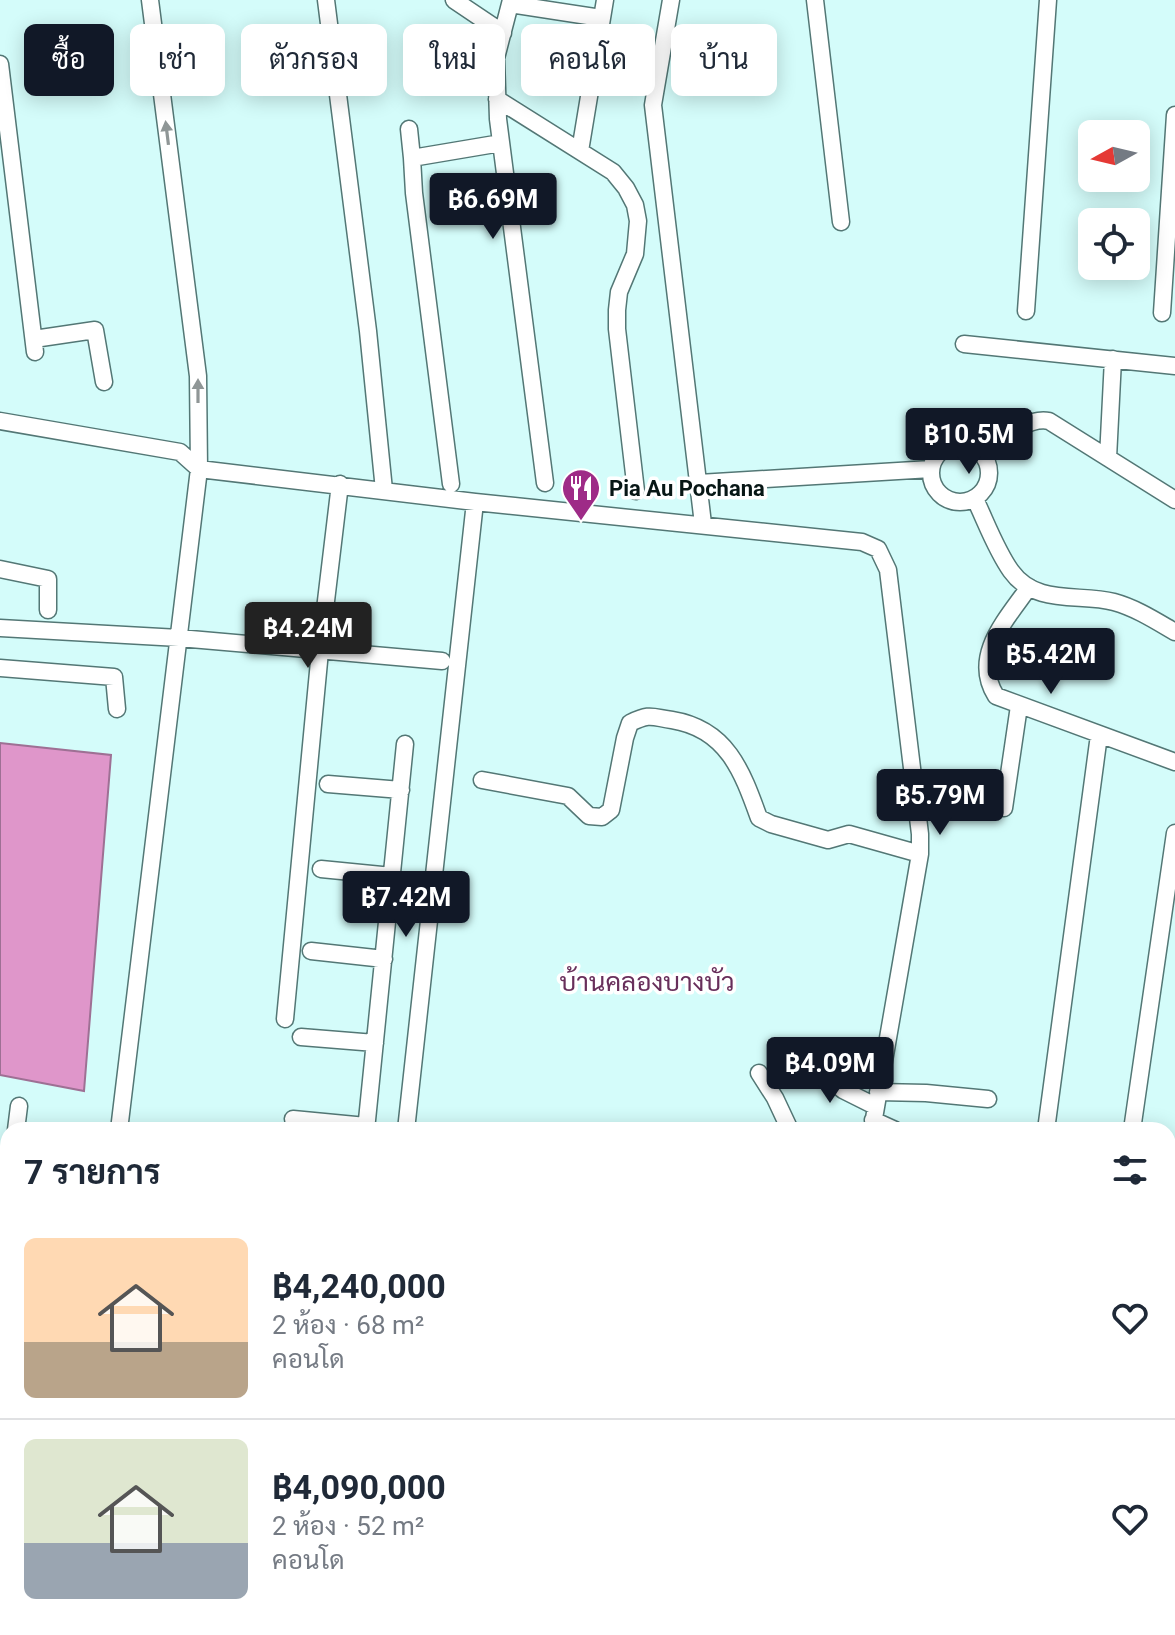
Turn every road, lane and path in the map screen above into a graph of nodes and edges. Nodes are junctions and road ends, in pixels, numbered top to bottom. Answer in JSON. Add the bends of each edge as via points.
{"nodes":[{"id":1,"x":150,"y":0,"type":"edge"},
{"id":2,"x":326,"y":0,"type":"edge"},
{"id":3,"x":454,"y":0,"type":"edge"},
{"id":4,"x":605,"y":0,"type":"edge"},
{"id":5,"x":671,"y":0,"type":"edge"},
{"id":6,"x":815,"y":0,"type":"edge"},
{"id":7,"x":1048,"y":0,"type":"edge"},
{"id":8,"x":511,"y":2,"type":"edge"},
{"id":9,"x":601,"y":18,"type":"junction"},
{"id":10,"x":490,"y":24,"type":"edge"},
{"id":11,"x":505,"y":25,"type":"edge"},
{"id":12,"x":0,"y":64,"type":"edge"},
{"id":13,"x":497,"y":96,"type":"edge"},
{"id":14,"x":497,"y":99,"type":"junction"},
{"id":15,"x":1175,"y":115,"type":"edge"},
{"id":16,"x":409,"y":129,"type":"dead end"},
{"id":17,"x":501,"y":143,"type":"junction"},
{"id":18,"x":580,"y":151,"type":"junction"},
{"id":19,"x":412,"y":158,"type":"junction"},
{"id":20,"x":841,"y":222,"type":"dead end"},
{"id":21,"x":1026,"y":311,"type":"dead end"},
{"id":22,"x":1162,"y":313,"type":"dead end"},
{"id":23,"x":964,"y":344,"type":"dead end"},
{"id":24,"x":1113,"y":359,"type":"junction"},
{"id":25,"x":1175,"y":366,"type":"edge"},
{"id":26,"x":104,"y":382,"type":"dead end"},
{"id":27,"x":0,"y":421,"type":"edge"},
{"id":28,"x":982,"y":453,"type":"junction"},
{"id":29,"x":1108,"y":458,"type":"junction"},
{"id":30,"x":199,"y":469,"type":"junction"},
{"id":31,"x":931,"y":469,"type":"junction"},
{"id":32,"x":545,"y":483,"type":"dead end"},
{"id":33,"x":699,"y":483,"type":"junction"},
{"id":34,"x":340,"y":484,"type":"junction"},
{"id":35,"x":451,"y":484,"type":"dead end"},
{"id":36,"x":384,"y":490,"type":"junction"},
{"id":37,"x":636,"y":491,"type":"dead end"},
{"id":38,"x":975,"y":499,"type":"junction"},
{"id":39,"x":1175,"y":500,"type":"edge"},
{"id":40,"x":475,"y":502,"type":"junction"},
{"id":41,"x":703,"y":524,"type":"junction"},
{"id":42,"x":0,"y":569,"type":"edge"},
{"id":43,"x":1029,"y":587,"type":"junction"},
{"id":44,"x":48,"y":610,"type":"dead end"},
{"id":45,"x":0,"y":628,"type":"edge"},
{"id":46,"x":1175,"y":632,"type":"edge"},
{"id":47,"x":179,"y":638,"type":"junction"},
{"id":48,"x":320,"y":651,"type":"junction"},
{"id":49,"x":442,"y":661,"type":"dead end"},
{"id":50,"x":0,"y":668,"type":"edge"},
{"id":51,"x":1019,"y":706,"type":"junction"},
{"id":52,"x":117,"y":709,"type":"dead end"},
{"id":53,"x":1099,"y":735,"type":"junction"},
{"id":54,"x":405,"y":744,"type":"dead end"},
{"id":55,"x":1175,"y":762,"type":"edge"},
{"id":56,"x":482,"y":780,"type":"dead end"},
{"id":57,"x":328,"y":784,"type":"dead end"},
{"id":58,"x":401,"y":790,"type":"junction"},
{"id":59,"x":1004,"y":808,"type":"dead end"},
{"id":60,"x":1175,"y":833,"type":"edge"},
{"id":61,"x":920,"y":854,"type":"junction"},
{"id":62,"x":321,"y":869,"type":"dead end"},
{"id":63,"x":392,"y":876,"type":"junction"},
{"id":64,"x":311,"y":951,"type":"dead end"},
{"id":65,"x":384,"y":959,"type":"junction"},
{"id":66,"x":285,"y":1019,"type":"dead end"},
{"id":67,"x":301,"y":1037,"type":"dead end"},
{"id":68,"x":375,"y":1043,"type":"junction"},
{"id":69,"x":813,"y":1064,"type":"dead end"},
{"id":70,"x":759,"y":1073,"type":"dead end"},
{"id":71,"x":988,"y":1099,"type":"dead end"},
{"id":72,"x":19,"y":1106,"type":"dead end"},
{"id":73,"x":874,"y":1112,"type":"edge"},
{"id":74,"x":293,"y":1119,"type":"dead end"},
{"id":75,"x":17,"y":1122,"type":"edge"},
{"id":76,"x":115,"y":1122,"type":"edge"},
{"id":77,"x":317,"y":1122,"type":"edge"},
{"id":78,"x":367,"y":1122,"type":"edge"},
{"id":79,"x":407,"y":1122,"type":"edge"},
{"id":80,"x":786,"y":1122,"type":"edge"},
{"id":81,"x":1047,"y":1122,"type":"edge"},
{"id":82,"x":1133,"y":1122,"type":"edge"}],
"edges":[{"from":30,"to":1,"type":"street","one_way":true,"via":[[198,376]]},
{"from":2,"to":36,"type":"street"},
{"from":3,"to":10,"type":"street"},
{"from":4,"to":9,"type":"street"},
{"from":5,"to":33,"type":"street","via":[[653,105]]},
{"from":6,"to":20,"type":"street"},
{"from":7,"to":21,"type":"street"},
{"from":8,"to":9,"type":"street"},
{"from":8,"to":11,"type":"street"},
{"from":9,"to":18,"type":"street"},
{"from":12,"to":26,"type":"street","via":[[34,345],[95,330]]},
{"from":13,"to":14,"type":"street"},
{"from":14,"to":17,"type":"street"},
{"from":14,"to":18,"type":"street"},
{"from":15,"to":22,"type":"street"},
{"from":16,"to":19,"type":"street"},
{"from":17,"to":19,"type":"street"},
{"from":17,"to":32,"type":"street"},
{"from":18,"to":37,"type":"street","via":[[613,172],[635,205],[638,234],[619,292],[617,329]]},
{"from":19,"to":35,"type":"street"},
{"from":23,"to":24,"type":"street"},
{"from":24,"to":25,"type":"street"},
{"from":24,"to":29,"type":"street"},
{"from":27,"to":30,"type":"street","via":[[180,452]]},
{"from":28,"to":29,"type":"street","via":[[1041,419]]},
{"from":28,"to":31,"type":"street","via":[[956,444],[940,452]]},
{"from":28,"to":38,"type":"street","via":[[989,478]]},
{"from":29,"to":39,"type":"street"},
{"from":30,"to":34,"type":"street"},
{"from":30,"to":47,"type":"street"},
{"from":31,"to":33,"type":"street"},
{"from":31,"to":38,"type":"street","via":[[940,495],[957,502]]},
{"from":33,"to":41,"type":"street"},
{"from":34,"to":36,"type":"street"},
{"from":34,"to":48,"type":"street"},
{"from":36,"to":40,"type":"street"},
{"from":38,"to":43,"type":"street","via":[[1011,572]]},
{"from":40,"to":41,"type":"street"},
{"from":40,"to":79,"type":"street"},
{"from":41,"to":61,"type":"street","via":[[862,542],[878,549],[888,570]]},
{"from":42,"to":44,"type":"street","via":[[48,579]]},
{"from":43,"to":46,"type":"street","via":[[1057,597],[1113,602]]},
{"from":43,"to":51,"type":"street","via":[[986,657],[987,682],[996,696]]},
{"from":45,"to":47,"type":"street"},
{"from":47,"to":48,"type":"street"},
{"from":47,"to":76,"type":"street"},
{"from":48,"to":49,"type":"street"},
{"from":48,"to":66,"type":"street"},
{"from":50,"to":52,"type":"street","via":[[114,677]]},
{"from":51,"to":53,"type":"street"},
{"from":51,"to":59,"type":"street"},
{"from":53,"to":55,"type":"street"},
{"from":53,"to":81,"type":"street"},
{"from":54,"to":58,"type":"street"},
{"from":56,"to":61,"type":"street","via":[[568,796],[589,816],[602,817],[611,810],[630,723],[647,715],[695,724],[716,739],[748,787],[759,818],[828,840],[849,834]]},
{"from":57,"to":58,"type":"street"},
{"from":58,"to":63,"type":"street"},
{"from":60,"to":82,"type":"street"},
{"from":61,"to":73,"type":"street"},
{"from":62,"to":63,"type":"street"},
{"from":63,"to":65,"type":"street"},
{"from":64,"to":65,"type":"street"},
{"from":65,"to":68,"type":"street"},
{"from":67,"to":68,"type":"street"},
{"from":68,"to":78,"type":"street"},
{"from":69,"to":73,"type":"street"},
{"from":70,"to":80,"type":"street"},
{"from":71,"to":73,"type":"street","via":[[926,1093]]},
{"from":72,"to":75,"type":"street"},
{"from":74,"to":77,"type":"street"}]}
